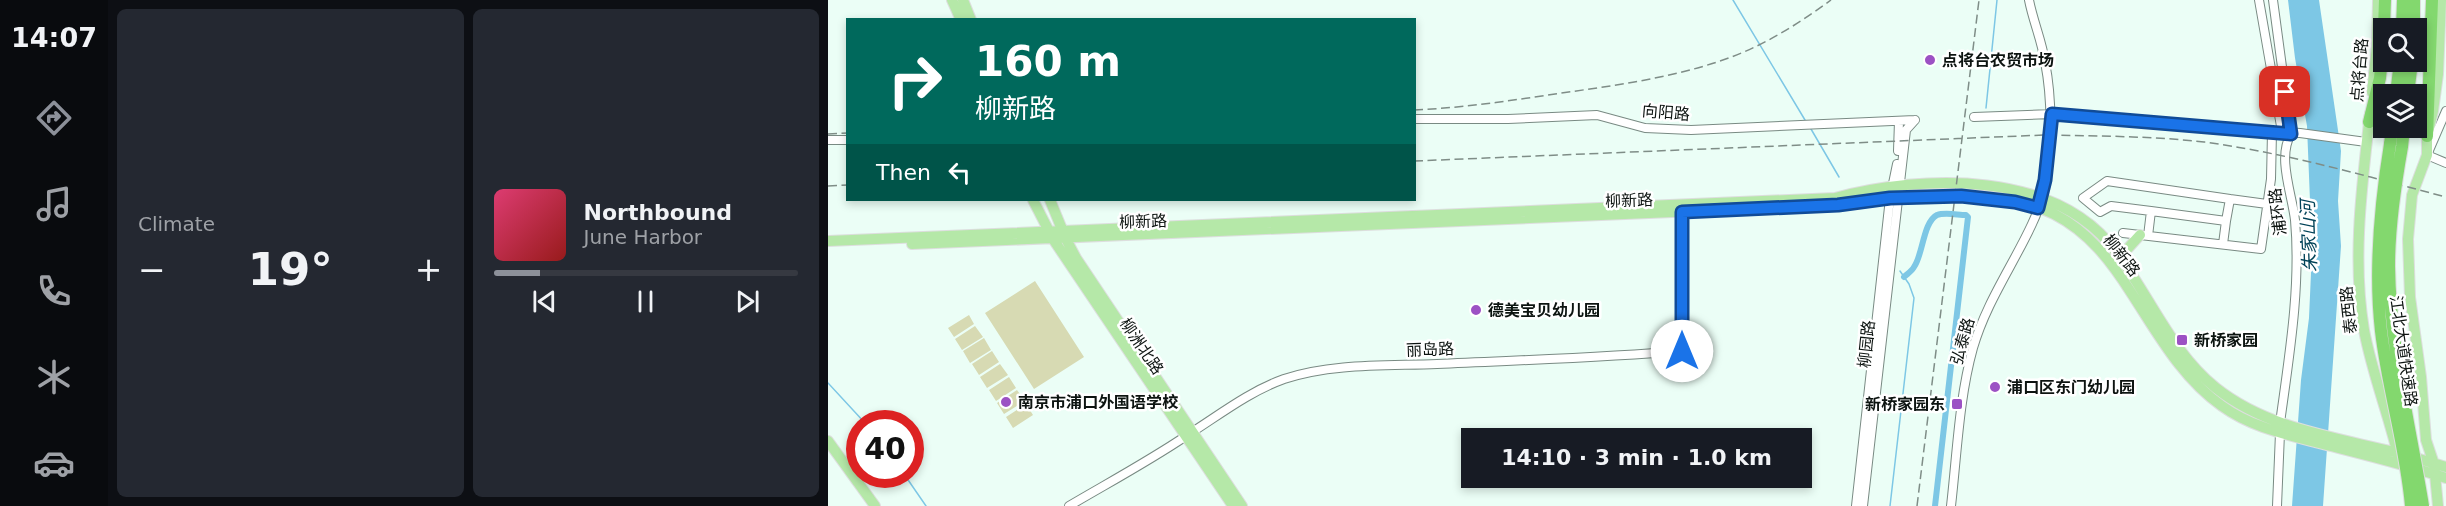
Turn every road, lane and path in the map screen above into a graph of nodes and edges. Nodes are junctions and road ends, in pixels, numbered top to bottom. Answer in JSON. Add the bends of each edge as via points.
{"nodes":[{"id":1,"x":952,"y":0,"type":"edge"},
{"id":2,"x":963,"y":0,"type":"edge"},
{"id":3,"x":2029,"y":0,"type":"edge"},
{"id":4,"x":2259,"y":0,"type":"edge"},
{"id":5,"x":2273,"y":0,"type":"edge"},
{"id":6,"x":2378,"y":0,"type":"edge"},
{"id":7,"x":2385,"y":0,"type":"edge"},
{"id":8,"x":2403,"y":0,"type":"edge"},
{"id":9,"x":2414,"y":0,"type":"edge"},
{"id":10,"x":2432,"y":0,"type":"edge"},
{"id":11,"x":2441,"y":0,"type":"edge"},
{"id":12,"x":960,"y":18,"type":"edge"},
{"id":13,"x":970,"y":18,"type":"edge"},
{"id":14,"x":2384,"y":18,"type":"edge"},
{"id":15,"x":2402,"y":18,"type":"edge"},
{"id":16,"x":2414,"y":18,"type":"edge"},
{"id":17,"x":2381,"y":72,"type":"edge"},
{"id":18,"x":2446,"y":111,"type":"edge"},
{"id":19,"x":2052,"y":114,"type":"junction"},
{"id":20,"x":1974,"y":117,"type":"dead end"},
{"id":21,"x":1416,"y":119,"type":"edge"},
{"id":22,"x":1899,"y":121,"type":"junction"},
{"id":23,"x":2369,"y":122,"type":"junction"},
{"id":24,"x":2272,"y":132,"type":"junction"},
{"id":25,"x":2291,"y":133,"type":"junction"},
{"id":26,"x":2427,"y":136,"type":"joint"},
{"id":27,"x":2391,"y":138,"type":"edge"},
{"id":28,"x":2403,"y":138,"type":"edge"},
{"id":29,"x":2427,"y":138,"type":"edge"},
{"id":30,"x":828,"y":140,"type":"edge"},
{"id":31,"x":846,"y":140,"type":"edge"},
{"id":32,"x":2366,"y":142,"type":"junction"},
{"id":33,"x":2427,"y":155,"type":"junction"},
{"id":34,"x":2446,"y":163,"type":"edge"},
{"id":35,"x":1896,"y":186,"type":"junction"},
{"id":36,"x":2042,"y":197,"type":"junction"},
{"id":37,"x":1894,"y":198,"type":"junction"},
{"id":38,"x":2230,"y":199,"type":"junction"},
{"id":39,"x":1034,"y":201,"type":"edge"},
{"id":40,"x":1050,"y":201,"type":"edge"},
{"id":41,"x":2267,"y":204,"type":"junction"},
{"id":42,"x":1682,"y":208,"type":"junction"},
{"id":43,"x":2038,"y":208,"type":"junction"},
{"id":44,"x":2151,"y":211,"type":"junction"},
{"id":45,"x":2226,"y":221,"type":"junction"},
{"id":46,"x":2123,"y":233,"type":"dead end"},
{"id":47,"x":1051,"y":235,"type":"junction"},
{"id":48,"x":1064,"y":235,"type":"junction"},
{"id":49,"x":2144,"y":235,"type":"junction"},
{"id":50,"x":828,"y":241,"type":"edge"},
{"id":51,"x":2223,"y":244,"type":"junction"},
{"id":52,"x":828,"y":248,"type":"edge"},
{"id":53,"x":2120,"y":257,"type":"junction"},
{"id":54,"x":2280,"y":428,"type":"junction"},
{"id":55,"x":1189,"y":434,"type":"junction"},
{"id":56,"x":828,"y":441,"type":"edge"},
{"id":57,"x":828,"y":453,"type":"edge"},
{"id":58,"x":2399,"y":458,"type":"junction"},
{"id":59,"x":2446,"y":467,"type":"edge"},
{"id":60,"x":2440,"y":472,"type":"edge"},
{"id":61,"x":2403,"y":480,"type":"junction"},
{"id":62,"x":1072,"y":505,"type":"edge"},
{"id":63,"x":866,"y":506,"type":"edge"},
{"id":64,"x":875,"y":506,"type":"edge"},
{"id":65,"x":1233,"y":506,"type":"edge"},
{"id":66,"x":1242,"y":506,"type":"edge"},
{"id":67,"x":1856,"y":506,"type":"edge"},
{"id":68,"x":1863,"y":506,"type":"edge"},
{"id":69,"x":1951,"y":506,"type":"edge"},
{"id":70,"x":1957,"y":506,"type":"edge"},
{"id":71,"x":2277,"y":506,"type":"edge"},
{"id":72,"x":2406,"y":506,"type":"edge"},
{"id":73,"x":2411,"y":506,"type":"edge"},
{"id":74,"x":2423,"y":506,"type":"edge"},
{"id":75,"x":2438,"y":506,"type":"edge"}],
"edges":[{"from":1,"to":12,"type":"main road"},
{"from":2,"to":13,"type":"main road"},
{"from":3,"to":19,"type":"street","name":"弘泰路","via":[[2045,61]]},
{"from":4,"to":25,"type":"street"},
{"from":5,"to":25,"type":"street","name":"浦环路"},
{"from":6,"to":23,"type":"main road","name":"点将台路"},
{"from":7,"to":14,"type":"highway"},
{"from":8,"to":15,"type":"highway"},
{"from":9,"to":16,"type":"highway"},
{"from":10,"to":26,"type":"highway"},
{"from":11,"to":26,"type":"main road","via":[[2438,74]]},
{"from":17,"to":23,"type":"highway"},
{"from":18,"to":33,"type":"street"},
{"from":19,"to":20,"type":"street"},
{"from":19,"to":24,"type":"street"},
{"from":19,"to":36,"type":"street","name":"弘泰路"},
{"from":21,"to":22,"type":"street","name":"向阳路","via":[[1598,115],[1663,130]]},
{"from":22,"to":35,"type":"street"},
{"from":22,"to":35,"type":"street","name":"向阳路","via":[[1915,120],[1906,130]]},
{"from":23,"to":32,"type":"main road","name":"点将台路"},
{"from":24,"to":25,"type":"street"},
{"from":24,"to":41,"type":"street"},
{"from":25,"to":32,"type":"street"},
{"from":25,"to":54,"type":"street","name":"浦环路","via":[[2286,144],[2296,263]]},
{"from":27,"to":73,"type":"highway","name":"江北大道快速路","bridge":true,"via":[[2379,237],[2379,298],[2381,332]]},
{"from":28,"to":74,"type":"highway","name":"江北大道快速路","bridge":true,"via":[[2393,209],[2390,289],[2395,345]]},
{"from":29,"to":33,"type":"main road"},
{"from":30,"to":31,"type":"street"},
{"from":32,"to":58,"type":"main road","name":"泰西路","via":[[2359,227],[2363,318]]},
{"from":33,"to":34,"type":"street"},
{"from":33,"to":60,"type":"main road","via":[[2412,195],[2408,267],[2426,440]]},
{"from":35,"to":36,"type":"main road","name":"柳新路","via":[[1980,185]]},
{"from":35,"to":37,"type":"street"},
{"from":35,"to":42,"type":"main road","name":"柳新路","via":[[1835,198]]},
{"from":36,"to":43,"type":"street","name":"弘泰路"},
{"from":36,"to":53,"type":"main road","name":"柳新路","via":[[2081,219]]},
{"from":37,"to":42,"type":"main road","name":"柳新路","via":[[1838,205]]},
{"from":37,"to":43,"type":"main road","name":"柳新路","via":[[1990,198]]},
{"from":37,"to":67,"type":"street","name":"柳园路"},
{"from":37,"to":68,"type":"street","name":"柳园路"},
{"from":38,"to":41,"type":"street"},
{"from":38,"to":44,"type":"street","via":[[2107,182],[2083,198],[2100,213],[2111,206]]},
{"from":38,"to":45,"type":"street"},
{"from":39,"to":47,"type":"main road","name":"柳洲北路"},
{"from":40,"to":48,"type":"main road","name":"柳洲北路"},
{"from":41,"to":51,"type":"street","via":[[2261,249]]},
{"from":42,"to":48,"type":"main road","name":"柳新路"},
{"from":42,"to":55,"type":"street","name":"丽岛路","via":[[1682,351],[1321,370],[1257,391]]},
{"from":43,"to":54,"type":"main road","name":"柳新路","via":[[2073,226],[2110,259],[2178,363],[2200,389],[2242,419]]},
{"from":43,"to":69,"type":"street","name":"弘泰路","via":[[1973,348]]},
{"from":44,"to":45,"type":"street"},
{"from":44,"to":49,"type":"street"},
{"from":45,"to":51,"type":"street"},
{"from":46,"to":49,"type":"street"},
{"from":47,"to":48,"type":"main road","name":"柳新路"},
{"from":47,"to":50,"type":"main road","name":"柳新路"},
{"from":47,"to":52,"type":"main road","name":"柳新路"},
{"from":47,"to":55,"type":"main road","name":"柳洲北路"},
{"from":48,"to":55,"type":"main road","name":"柳洲北路"},
{"from":49,"to":51,"type":"street"},
{"from":49,"to":53,"type":"main road"},
{"from":53,"to":54,"type":"main road","name":"柳新路","via":[[2198,372],[2232,399]]},
{"from":54,"to":58,"type":"main road","name":"柳新路"},
{"from":54,"to":71,"type":"street","name":"浦环路"},
{"from":55,"to":62,"type":"street","name":"丽岛路"},
{"from":55,"to":65,"type":"main road","name":"柳洲北路"},
{"from":55,"to":66,"type":"main road","name":"柳洲北路"},
{"from":56,"to":64,"type":"main road"},
{"from":57,"to":63,"type":"main road"},
{"from":58,"to":60,"type":"main road","name":"柳新路"},
{"from":58,"to":61,"type":"main road","name":"泰西路"},
{"from":59,"to":60,"type":"main road","name":"柳新路"},
{"from":60,"to":75,"type":"main road"},
{"from":61,"to":72,"type":"highway"},
{"from":61,"to":73,"type":"main road","name":"泰西路"},
{"from":69,"to":70,"type":"street"}]}
